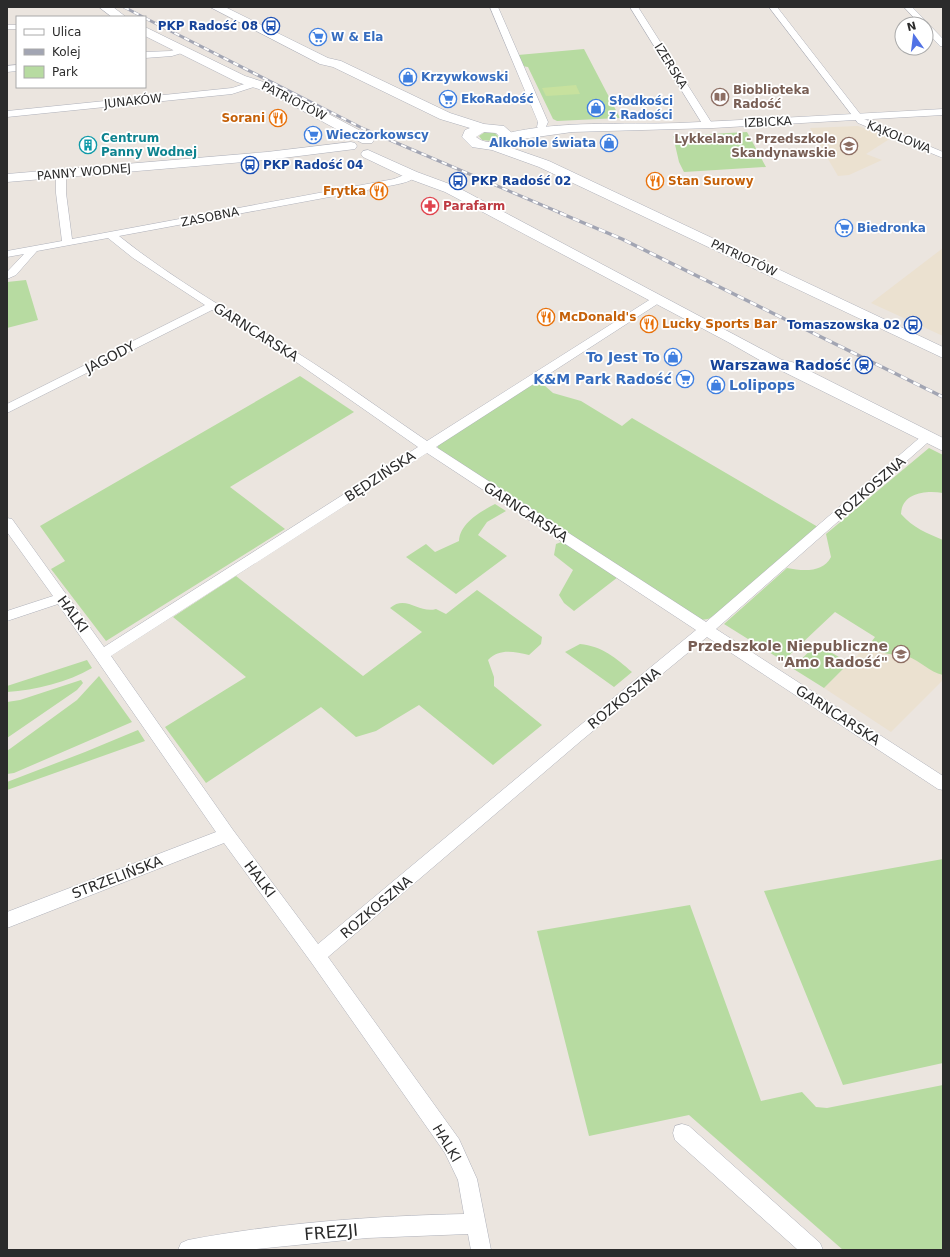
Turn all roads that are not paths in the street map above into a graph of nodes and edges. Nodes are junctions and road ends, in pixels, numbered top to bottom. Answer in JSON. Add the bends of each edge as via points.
{"nodes":[{"id":1,"x":105,"y":7,"type":"edge"},
{"id":2,"x":216,"y":7,"type":"edge"},
{"id":3,"x":494,"y":7,"type":"edge"},
{"id":4,"x":634,"y":7,"type":"edge"},
{"id":5,"x":773,"y":7,"type":"edge"},
{"id":6,"x":908,"y":7,"type":"edge"},
{"id":7,"x":116,"y":16,"type":"edge"},
{"id":8,"x":916,"y":16,"type":"edge"},
{"id":9,"x":146,"y":32,"type":"edge"},
{"id":10,"x":934,"y":34,"type":"edge"},
{"id":11,"x":943,"y":44,"type":"edge"},
{"id":12,"x":182,"y":50,"type":"junction"},
{"id":13,"x":146,"y":55,"type":"edge"},
{"id":14,"x":250,"y":83,"type":"junction"},
{"id":15,"x":943,"y":112,"type":"edge"},
{"id":16,"x":7,"y":114,"type":"edge"},
{"id":17,"x":445,"y":116,"type":"junction"},
{"id":18,"x":857,"y":117,"type":"junction"},
{"id":19,"x":708,"y":125,"type":"junction"},
{"id":20,"x":542,"y":127,"type":"junction"},
{"id":21,"x":488,"y":128,"type":"junction"},
{"id":22,"x":568,"y":130,"type":"junction"},
{"id":23,"x":470,"y":133,"type":"junction"},
{"id":24,"x":502,"y":141,"type":"junction"},
{"id":25,"x":367,"y":147,"type":"junction"},
{"id":26,"x":943,"y":155,"type":"edge"},
{"id":27,"x":61,"y":174,"type":"junction"},
{"id":28,"x":412,"y":175,"type":"junction"},
{"id":29,"x":7,"y":178,"type":"edge"},
{"id":30,"x":440,"y":184,"type":"junction"},
{"id":31,"x":112,"y":236,"type":"junction"},
{"id":32,"x":68,"y":244,"type":"junction"},
{"id":33,"x":34,"y":249,"type":"junction"},
{"id":34,"x":7,"y":254,"type":"edge"},
{"id":35,"x":7,"y":276,"type":"edge"},
{"id":36,"x":658,"y":299,"type":"junction"},
{"id":37,"x":213,"y":305,"type":"junction"},
{"id":38,"x":943,"y":353,"type":"edge"},
{"id":39,"x":7,"y":409,"type":"edge"},
{"id":40,"x":928,"y":437,"type":"junction"},
{"id":41,"x":943,"y":445,"type":"edge"},
{"id":42,"x":427,"y":446,"type":"junction"},
{"id":43,"x":7,"y":522,"type":"edge"},
{"id":44,"x":62,"y":598,"type":"junction"},
{"id":45,"x":7,"y":616,"type":"edge"},
{"id":46,"x":707,"y":630,"type":"junction"},
{"id":47,"x":102,"y":654,"type":"junction"},
{"id":48,"x":943,"y":784,"type":"edge"},
{"id":49,"x":227,"y":835,"type":"junction"},
{"id":50,"x":7,"y":920,"type":"edge"},
{"id":51,"x":317,"y":956,"type":"junction"},
{"id":52,"x":682,"y":1133,"type":"dead end"},
{"id":53,"x":475,"y":1224,"type":"junction"},
{"id":54,"x":188,"y":1250,"type":"edge"},
{"id":55,"x":481,"y":1250,"type":"edge"},
{"id":56,"x":813,"y":1250,"type":"edge"}],
"edges":[{"from":1,"to":7,"type":"main road"},
{"from":2,"to":17,"type":"main road","via":[[300,50],[337,64]]},
{"from":3,"to":20,"type":"street","via":[[543,122]]},
{"from":4,"to":19,"type":"street","name":"IZERSKA"},
{"from":5,"to":18,"type":"street"},
{"from":6,"to":8,"type":"street"},
{"from":9,"to":12,"type":"main road","name":"PATRIOTÓW"},
{"from":10,"to":11,"type":"street"},
{"from":12,"to":13,"type":"street"},
{"from":12,"to":14,"type":"main road","name":"PATRIOTÓW"},
{"from":14,"to":16,"type":"street","name":"JUNAKÓW","via":[[232,91]]},
{"from":14,"to":25,"type":"main road","name":"PATRIOTÓW"},
{"from":15,"to":18,"type":"street","name":"IZBICKA"},
{"from":17,"to":21,"type":"main road"},
{"from":17,"to":23,"type":"main road"},
{"from":18,"to":19,"type":"street","name":"IZBICKA"},
{"from":18,"to":26,"type":"street","name":"KĄKOLOWA","via":[[867,124]]},
{"from":19,"to":22,"type":"street","name":"IZBICKA"},
{"from":20,"to":21,"type":"street","name":"IZBICKA"},
{"from":20,"to":22,"type":"street","name":"IZBICKA"},
{"from":21,"to":23,"type":"main road"},
{"from":21,"to":24,"type":"main road","via":[[502,130]]},
{"from":22,"to":24,"type":"street","name":"IZBICKA","via":[[526,133]]},
{"from":23,"to":24,"type":"main road","via":[[470,139],[474,143]]},
{"from":24,"to":38,"type":"main road","name":"PATRIOTÓW","via":[[524,158],[544,164]]},
{"from":25,"to":27,"type":"street","name":"PANNY WODNEJ"},
{"from":25,"to":28,"type":"main road","name":"PATRIOTÓW"},
{"from":25,"to":30,"type":"main road","name":"PATRIOTÓW","via":[[402,160]]},
{"from":27,"to":29,"type":"street","name":"PANNY WODNEJ"},
{"from":27,"to":32,"type":"street"},
{"from":28,"to":30,"type":"main road","name":"PATRIOTÓW"},
{"from":28,"to":31,"type":"street","name":"ZASOBNA","via":[[394,182]]},
{"from":30,"to":36,"type":"main road","name":"PATRIOTÓW"},
{"from":31,"to":32,"type":"street","name":"ZASOBNA"},
{"from":31,"to":37,"type":"street","name":"GARNCARSKA","via":[[137,256]]},
{"from":32,"to":33,"type":"street","name":"ZASOBNA"},
{"from":33,"to":34,"type":"street","name":"ZASOBNA"},
{"from":33,"to":35,"type":"street"},
{"from":36,"to":40,"type":"main road","name":"PATRIOTÓW","via":[[734,338],[776,364],[786,366]]},
{"from":36,"to":42,"type":"street","name":"BĘDZIŃSKA"},
{"from":37,"to":39,"type":"street","name":"JAGODY"},
{"from":37,"to":42,"type":"street","name":"GARNCARSKA","via":[[293,355]]},
{"from":40,"to":41,"type":"main road","name":"PATRIOTÓW"},
{"from":40,"to":46,"type":"street","name":"ROZKOSZNA"},
{"from":42,"to":46,"type":"street","name":"GARNCARSKA"},
{"from":42,"to":47,"type":"street","name":"BĘDZIŃSKA"},
{"from":43,"to":44,"type":"street","name":"HALKI"},
{"from":44,"to":45,"type":"street"},
{"from":44,"to":47,"type":"street","name":"HALKI"},
{"from":46,"to":48,"type":"street","name":"GARNCARSKA"},
{"from":46,"to":51,"type":"street","name":"ROZKOSZNA","via":[[577,736]]},
{"from":47,"to":49,"type":"street","name":"HALKI"},
{"from":49,"to":50,"type":"street","name":"STRZELIŃSKA"},
{"from":49,"to":51,"type":"street","name":"HALKI"},
{"from":51,"to":53,"type":"street","name":"HALKI","via":[[452,1146],[467,1179]]},
{"from":52,"to":56,"type":"street"},
{"from":53,"to":54,"type":"street","name":"FREZJI","via":[[382,1227],[235,1241]]},
{"from":53,"to":55,"type":"street","name":"HALKI"}]}
